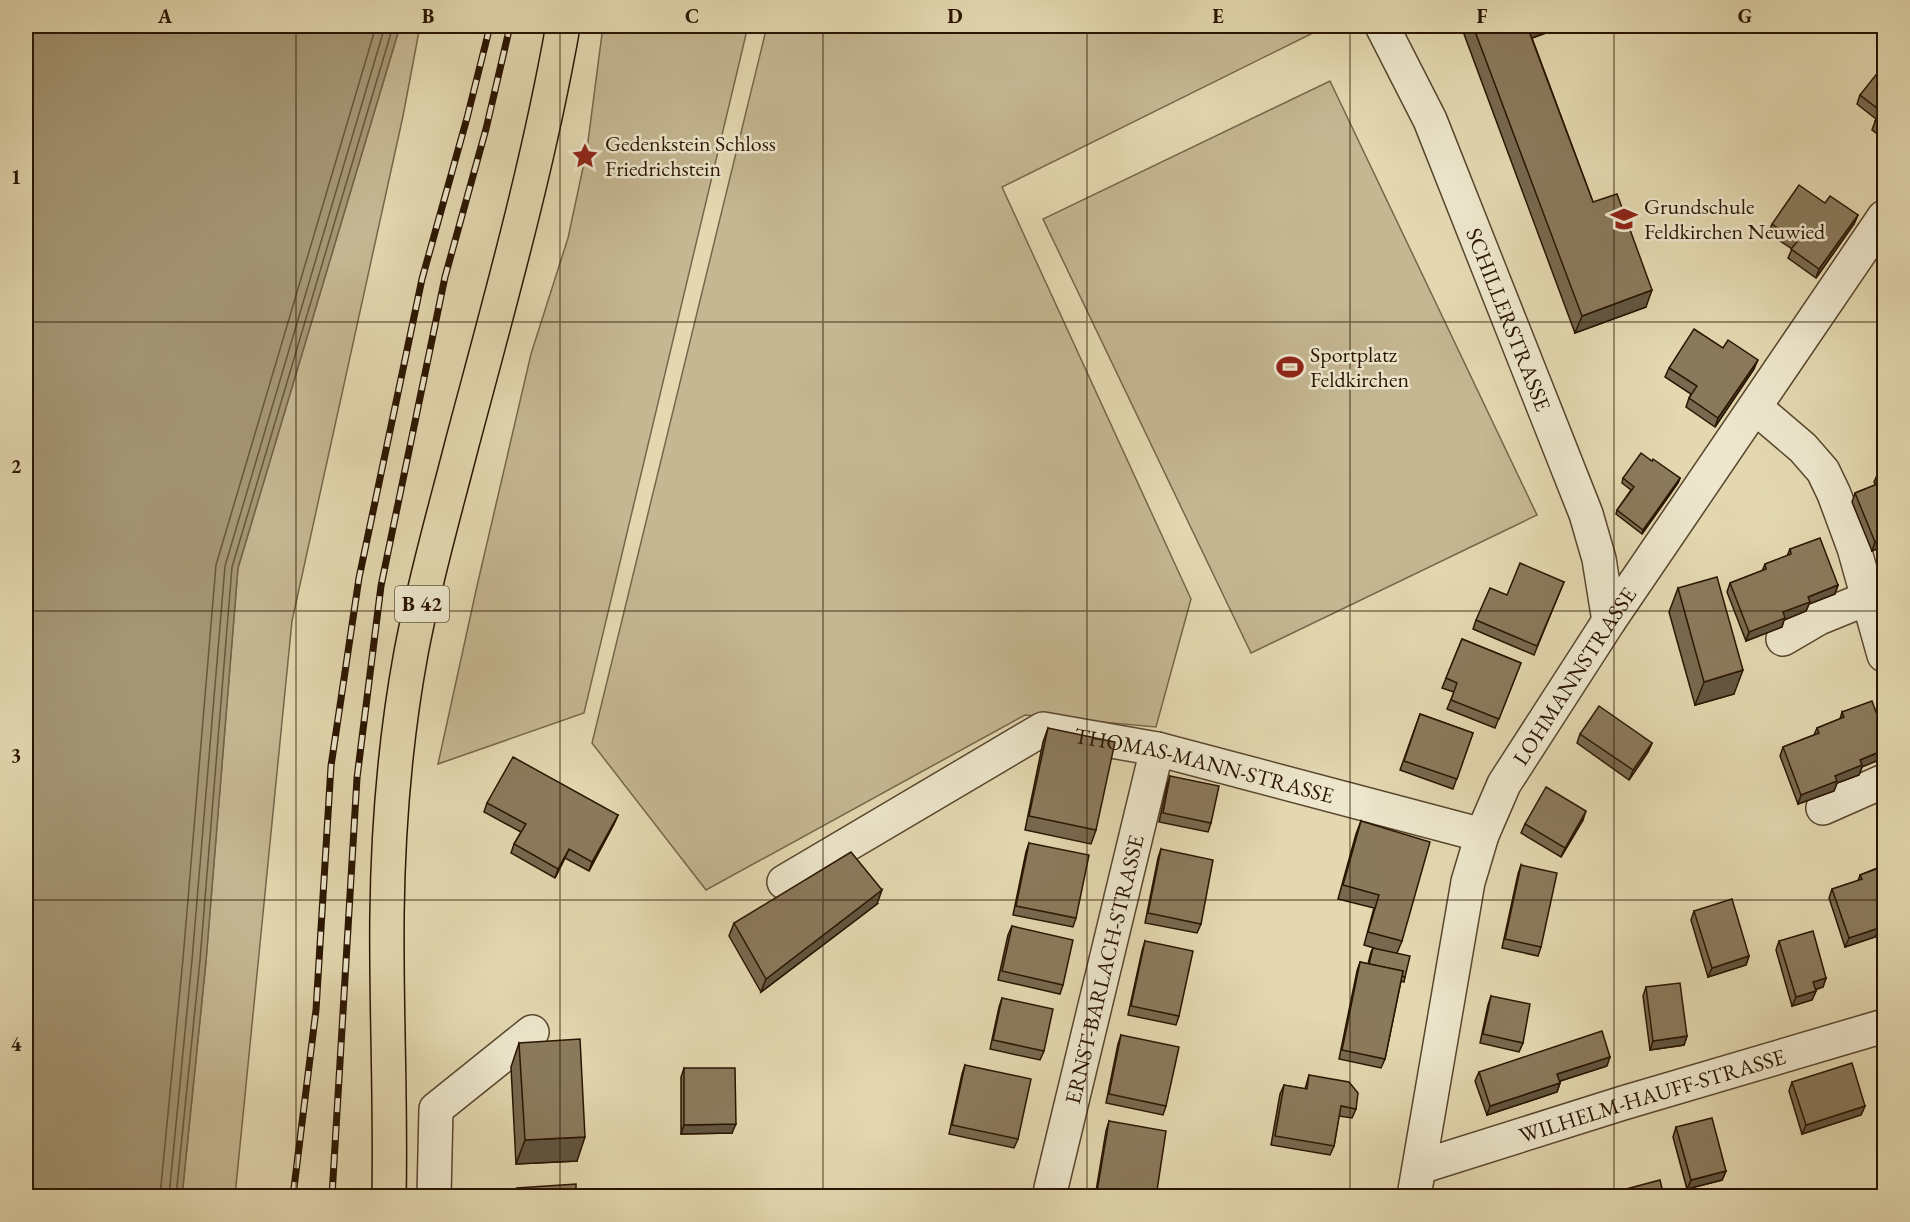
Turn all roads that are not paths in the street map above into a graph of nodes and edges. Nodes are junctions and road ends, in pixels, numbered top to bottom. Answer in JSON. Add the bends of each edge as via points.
{"nodes":[{"id":1,"x":562,"y":26,"type":"edge"},
{"id":2,"x":1383,"y":26,"type":"edge"},
{"id":3,"x":1884,"y":217,"type":"edge"},
{"id":4,"x":1756,"y":408,"type":"junction"},
{"id":5,"x":1871,"y":576,"type":"edge"},
{"id":6,"x":1609,"y":621,"type":"junction"},
{"id":7,"x":1783,"y":639,"type":"dead end"},
{"id":8,"x":1884,"y":655,"type":"edge"},
{"id":9,"x":1157,"y":749,"type":"junction"},
{"id":10,"x":1884,"y":781,"type":"edge"},
{"id":11,"x":1823,"y":808,"type":"dead end"},
{"id":12,"x":1482,"y":835,"type":"junction"},
{"id":13,"x":784,"y":882,"type":"dead end"},
{"id":14,"x":1884,"y":1026,"type":"edge"},
{"id":15,"x":532,"y":1032,"type":"dead end"},
{"id":16,"x":1417,"y":1182,"type":"edge"},
{"id":17,"x":1051,"y":1188,"type":"dead end"},
{"id":18,"x":389,"y":1197,"type":"edge"},
{"id":19,"x":434,"y":1197,"type":"edge"}],
"edges":[{"from":1,"to":18,"type":"main road","number":"B 42","via":[[521,222],[425,588],[401,720],[393,785],[387,915]]},
{"from":2,"to":6,"type":"street","name":"SCHILLERSTRASSE","via":[[1430,120],[1586,514],[1599,559]]},
{"from":3,"to":4,"type":"street","name":"LOHMANNSTRASSE"},
{"from":4,"to":5,"type":"street","via":[[1803,448],[1822,471]]},
{"from":4,"to":6,"type":"street","name":"LOHMANNSTRASSE"},
{"from":5,"to":7,"type":"street","via":[[1819,618]]},
{"from":5,"to":8,"type":"street"},
{"from":6,"to":12,"type":"street","name":"LOHMANNSTRASSE","via":[[1504,784]]},
{"from":9,"to":12,"type":"street","name":"THOMAS-MANN-STRASSE"},
{"from":9,"to":13,"type":"street","name":"THOMAS-MANN-STRASSE","via":[[1042,729]]},
{"from":9,"to":17,"type":"street","name":"ERNST-BARLACH-STRASSE"},
{"from":10,"to":11,"type":"street"},
{"from":12,"to":16,"type":"street","name":"LOHMANNSTRASSE","via":[[1468,882]]},
{"from":14,"to":16,"type":"street","name":"WILHELM-HAUFF-STRASSE","via":[[1623,1103]]},
{"from":15,"to":19,"type":"street","via":[[436,1109]]}]}
